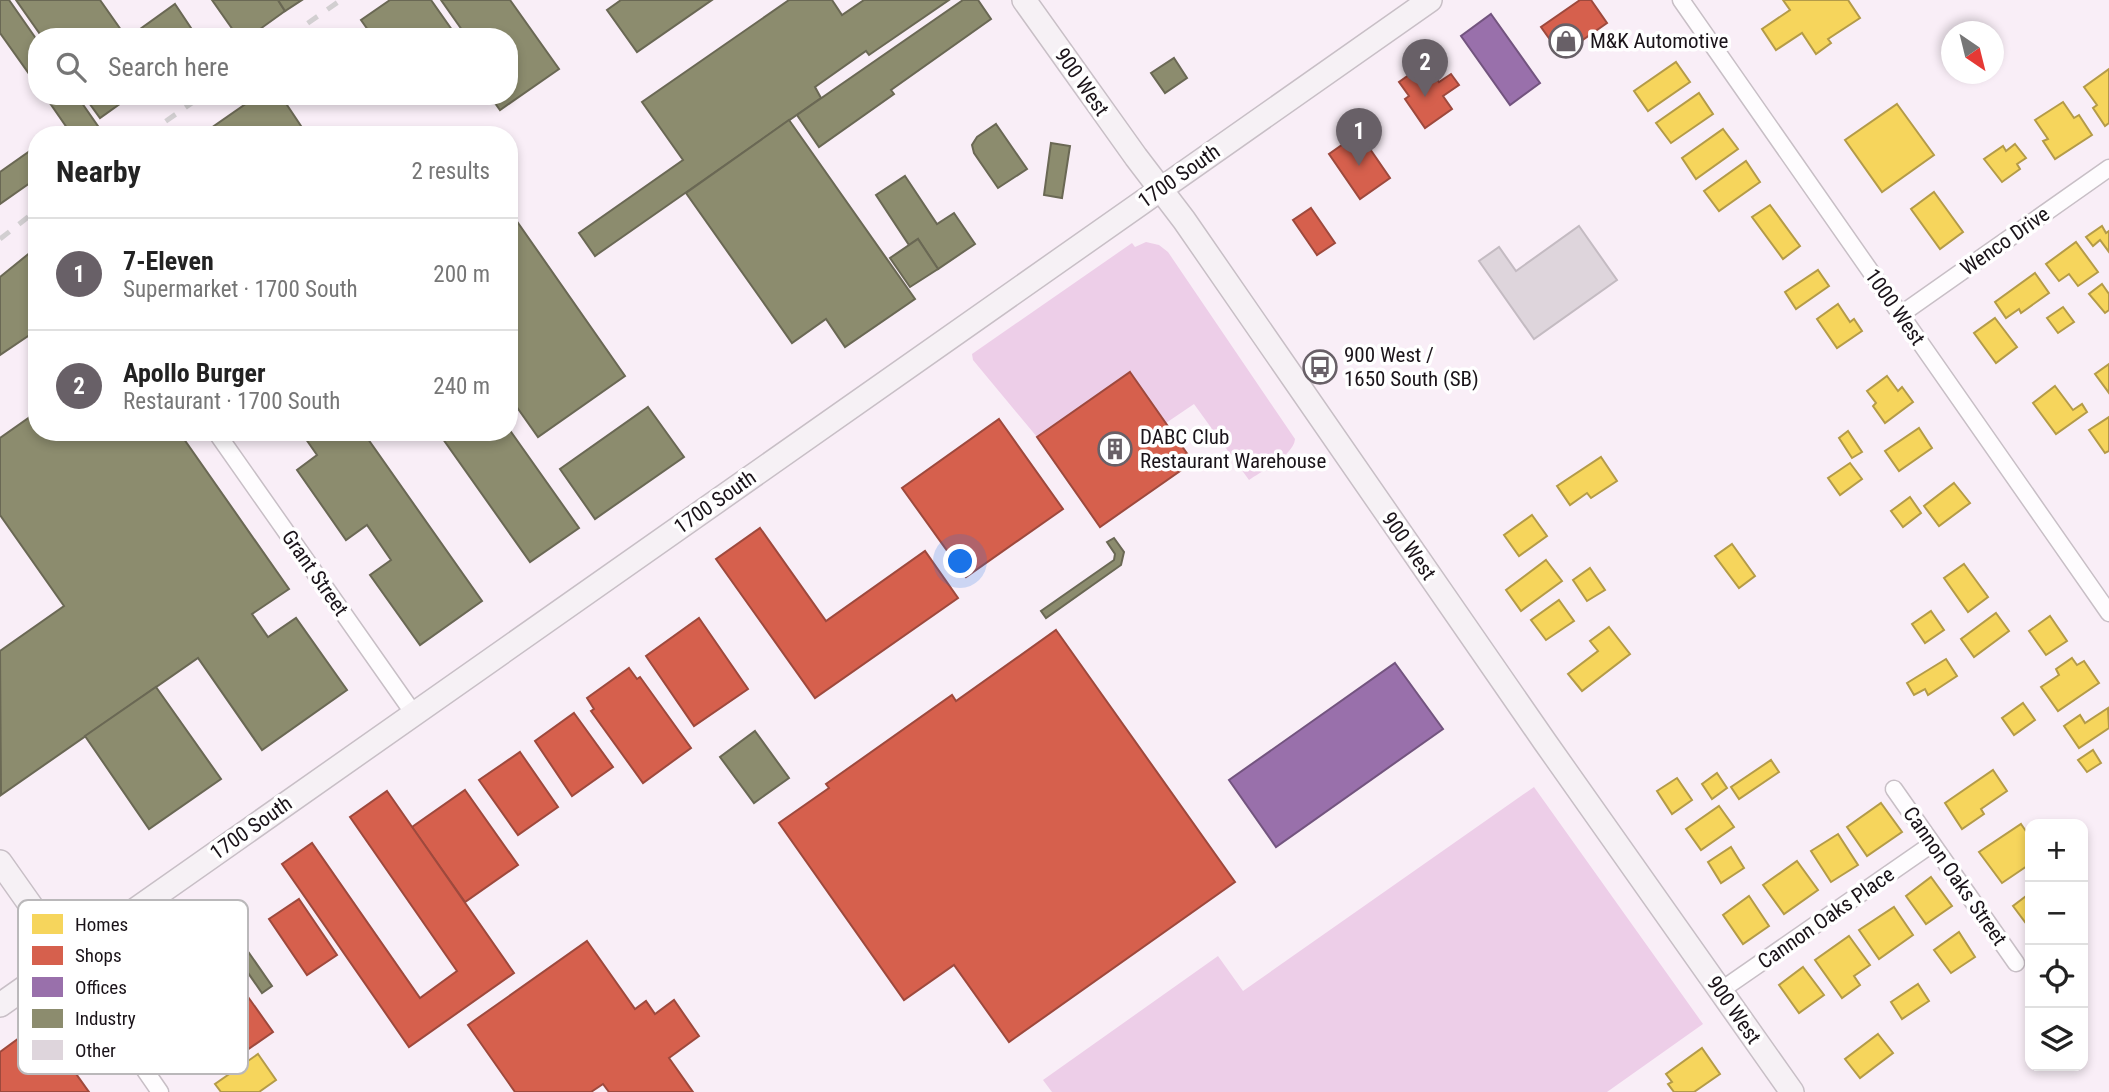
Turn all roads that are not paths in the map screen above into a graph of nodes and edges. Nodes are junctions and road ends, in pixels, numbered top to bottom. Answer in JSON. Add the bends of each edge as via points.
{"nodes":[{"id":1,"x":1024,"y":0,"type":"edge"},
{"id":2,"x":1430,"y":0,"type":"edge"},
{"id":3,"x":1681,"y":0,"type":"edge"},
{"id":4,"x":2109,"y":168,"type":"edge"},
{"id":5,"x":1160,"y":189,"type":"junction"},
{"id":6,"x":1900,"y":314,"type":"junction"},
{"id":7,"x":222,"y":441,"type":"edge"},
{"id":8,"x":2109,"y":613,"type":"edge"},
{"id":9,"x":414,"y":714,"type":"junction"},
{"id":10,"x":1894,"y":789,"type":"dead end"},
{"id":11,"x":1932,"y":844,"type":"junction"},
{"id":12,"x":0,"y":862,"type":"edge"},
{"id":13,"x":27,"y":900,"type":"edge"},
{"id":14,"x":148,"y":900,"type":"edge"},
{"id":15,"x":2016,"y":963,"type":"dead end"},
{"id":16,"x":1720,"y":991,"type":"junction"},
{"id":17,"x":18,"y":992,"type":"edge"},
{"id":18,"x":0,"y":1005,"type":"edge"},
{"id":19,"x":148,"y":1074,"type":"edge"},
{"id":20,"x":160,"y":1092,"type":"edge"},
{"id":21,"x":1792,"y":1092,"type":"edge"}],
"edges":[{"from":1,"to":5,"type":"street","name":"900 West"},
{"from":2,"to":5,"type":"street","name":"1700 South"},
{"from":3,"to":6,"type":"street","name":"1000 West"},
{"from":4,"to":6,"type":"street","name":"Wenco Drive"},
{"from":5,"to":9,"type":"street","name":"1700 South"},
{"from":5,"to":16,"type":"street","name":"900 West"},
{"from":6,"to":8,"type":"street","name":"1000 West"},
{"from":7,"to":9,"type":"street","name":"Grant Street"},
{"from":9,"to":14,"type":"street","name":"1700 South"},
{"from":10,"to":11,"type":"street","name":"Cannon Oaks Street"},
{"from":11,"to":15,"type":"street","name":"Cannon Oaks Street"},
{"from":11,"to":16,"type":"street","name":"Cannon Oaks Place"},
{"from":12,"to":13,"type":"street"},
{"from":16,"to":21,"type":"street","name":"900 West"},
{"from":17,"to":18,"type":"street","name":"1700 South"},
{"from":19,"to":20,"type":"street"}]}
